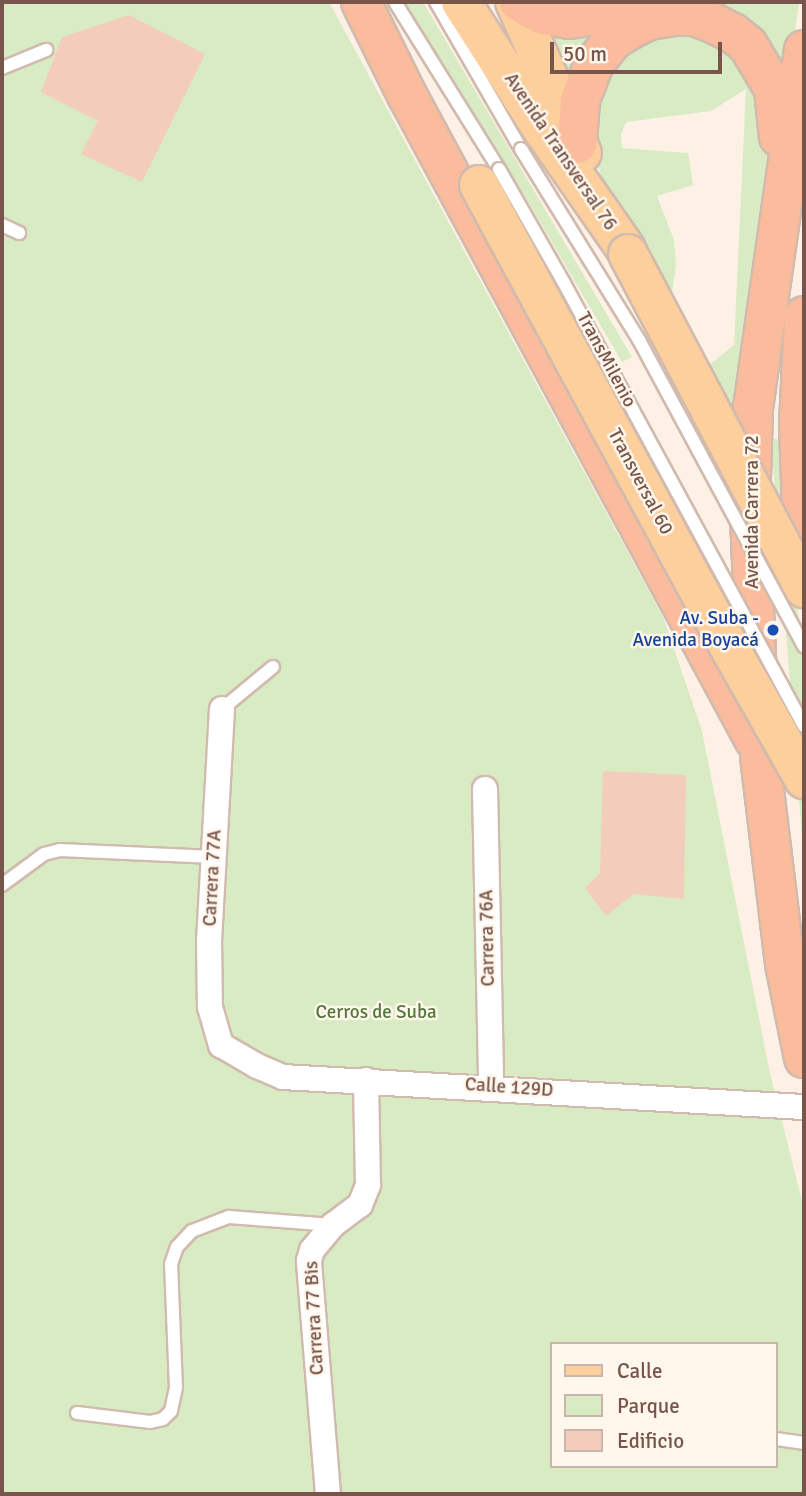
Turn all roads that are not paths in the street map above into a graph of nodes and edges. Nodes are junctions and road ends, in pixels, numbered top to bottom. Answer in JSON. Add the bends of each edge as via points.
{"nodes":[{"id":1,"x":361,"y":2,"type":"edge"},
{"id":2,"x":367,"y":2,"type":"edge"},
{"id":3,"x":394,"y":2,"type":"edge"},
{"id":4,"x":436,"y":2,"type":"edge"},
{"id":5,"x":461,"y":2,"type":"edge"},
{"id":6,"x":517,"y":2,"type":"edge"},
{"id":7,"x":634,"y":2,"type":"edge"},
{"id":8,"x":46,"y":50,"type":"dead end"},
{"id":9,"x":804,"y":50,"type":"edge"},
{"id":10,"x":2,"y":68,"type":"edge"},
{"id":11,"x":577,"y":144,"type":"junction"},
{"id":12,"x":489,"y":177,"type":"junction"},
{"id":13,"x":782,"y":199,"type":"junction"},
{"id":14,"x":2,"y":225,"type":"edge"},
{"id":15,"x":19,"y":233,"type":"dead end"},
{"id":16,"x":627,"y":252,"type":"junction"},
{"id":17,"x":804,"y":316,"type":"edge"},
{"id":18,"x":804,"y":567,"type":"edge"},
{"id":19,"x":804,"y":588,"type":"edge"},
{"id":20,"x":804,"y":646,"type":"edge"},
{"id":21,"x":273,"y":667,"type":"dead end"},
{"id":22,"x":222,"y":709,"type":"joint"},
{"id":23,"x":804,"y":726,"type":"edge"},
{"id":24,"x":784,"y":778,"type":"edge"},
{"id":25,"x":485,"y":789,"type":"dead end"},
{"id":26,"x":214,"y":857,"type":"junction"},
{"id":27,"x":2,"y":885,"type":"edge"},
{"id":28,"x":804,"y":979,"type":"edge"},
{"id":29,"x":221,"y":1045,"type":"joint"},
{"id":30,"x":804,"y":1058,"type":"edge"},
{"id":31,"x":366,"y":1080,"type":"junction"},
{"id":32,"x":491,"y":1086,"type":"junction"},
{"id":33,"x":804,"y":1107,"type":"edge"},
{"id":34,"x":333,"y":1226,"type":"junction"},
{"id":35,"x":77,"y":1413,"type":"dead end"},
{"id":36,"x":778,"y":1439,"type":"edge"},
{"id":37,"x":804,"y":1443,"type":"edge"},
{"id":38,"x":328,"y":1494,"type":"edge"}],
"edges":[{"from":1,"to":24,"type":"highway","via":[[747,723]]},
{"from":2,"to":12,"type":"main road"},
{"from":3,"to":12,"type":"lane","name":"TransMilenio"},
{"from":4,"to":20,"type":"lane","name":"TransMilenio","bridge":true,"via":[[639,340]]},
{"from":5,"to":16,"type":"main road","name":"Avenida Transversal 76"},
{"from":6,"to":7,"type":"highway","via":[[542,15],[569,19],[604,14]]},
{"from":6,"to":11,"type":"main road","name":"Avenida Transversal 76"},
{"from":8,"to":10,"type":"lane"},
{"from":9,"to":13,"type":"highway","name":"Avenida Carrera 72"},
{"from":11,"to":13,"type":"highway","via":[[584,83],[613,40],[649,20],[694,16],[748,45],[774,89]]},
{"from":11,"to":16,"type":"main road","name":"Avenida Transversal 76"},
{"from":12,"to":23,"type":"lane","name":"TransMilenio","bridge":true,"via":[[565,283]]},
{"from":12,"to":24,"type":"main road","name":"Transversal 60","bridge":true,"via":[[733,654]]},
{"from":13,"to":24,"type":"highway","name":"Avenida Carrera 72","via":[[753,407],[751,562]]},
{"from":14,"to":15,"type":"lane"},
{"from":16,"to":19,"type":"main road","bridge":true},
{"from":17,"to":18,"type":"highway","via":[[799,425]]},
{"from":21,"to":22,"type":"lane"},
{"from":22,"to":26,"type":"street","name":"Carrera 77A"},
{"from":24,"to":28,"type":"highway"},
{"from":24,"to":30,"type":"highway","name":"Avenida Carrera 72","via":[[785,964]]},
{"from":25,"to":32,"type":"street","name":"Carrera 76A"},
{"from":26,"to":27,"type":"lane","via":[[60,850],[44,854]]},
{"from":26,"to":29,"type":"street","name":"Carrera 77A","via":[[210,1007]]},
{"from":29,"to":31,"type":"street","name":"Calle 129D","via":[[283,1077]]},
{"from":31,"to":32,"type":"street","name":"Calle 129D"},
{"from":31,"to":34,"type":"street","name":"Carrera 77 Bis","via":[[368,1185],[360,1205]]},
{"from":32,"to":33,"type":"street","name":"Calle 129D"},
{"from":34,"to":35,"type":"lane","via":[[229,1217],[192,1231],[177,1247],[171,1264],[176,1388],[171,1411],[150,1422]]},
{"from":34,"to":38,"type":"street","name":"Carrera 77 Bis","via":[[312,1250],[309,1261]]},
{"from":36,"to":37,"type":"lane"}]}
